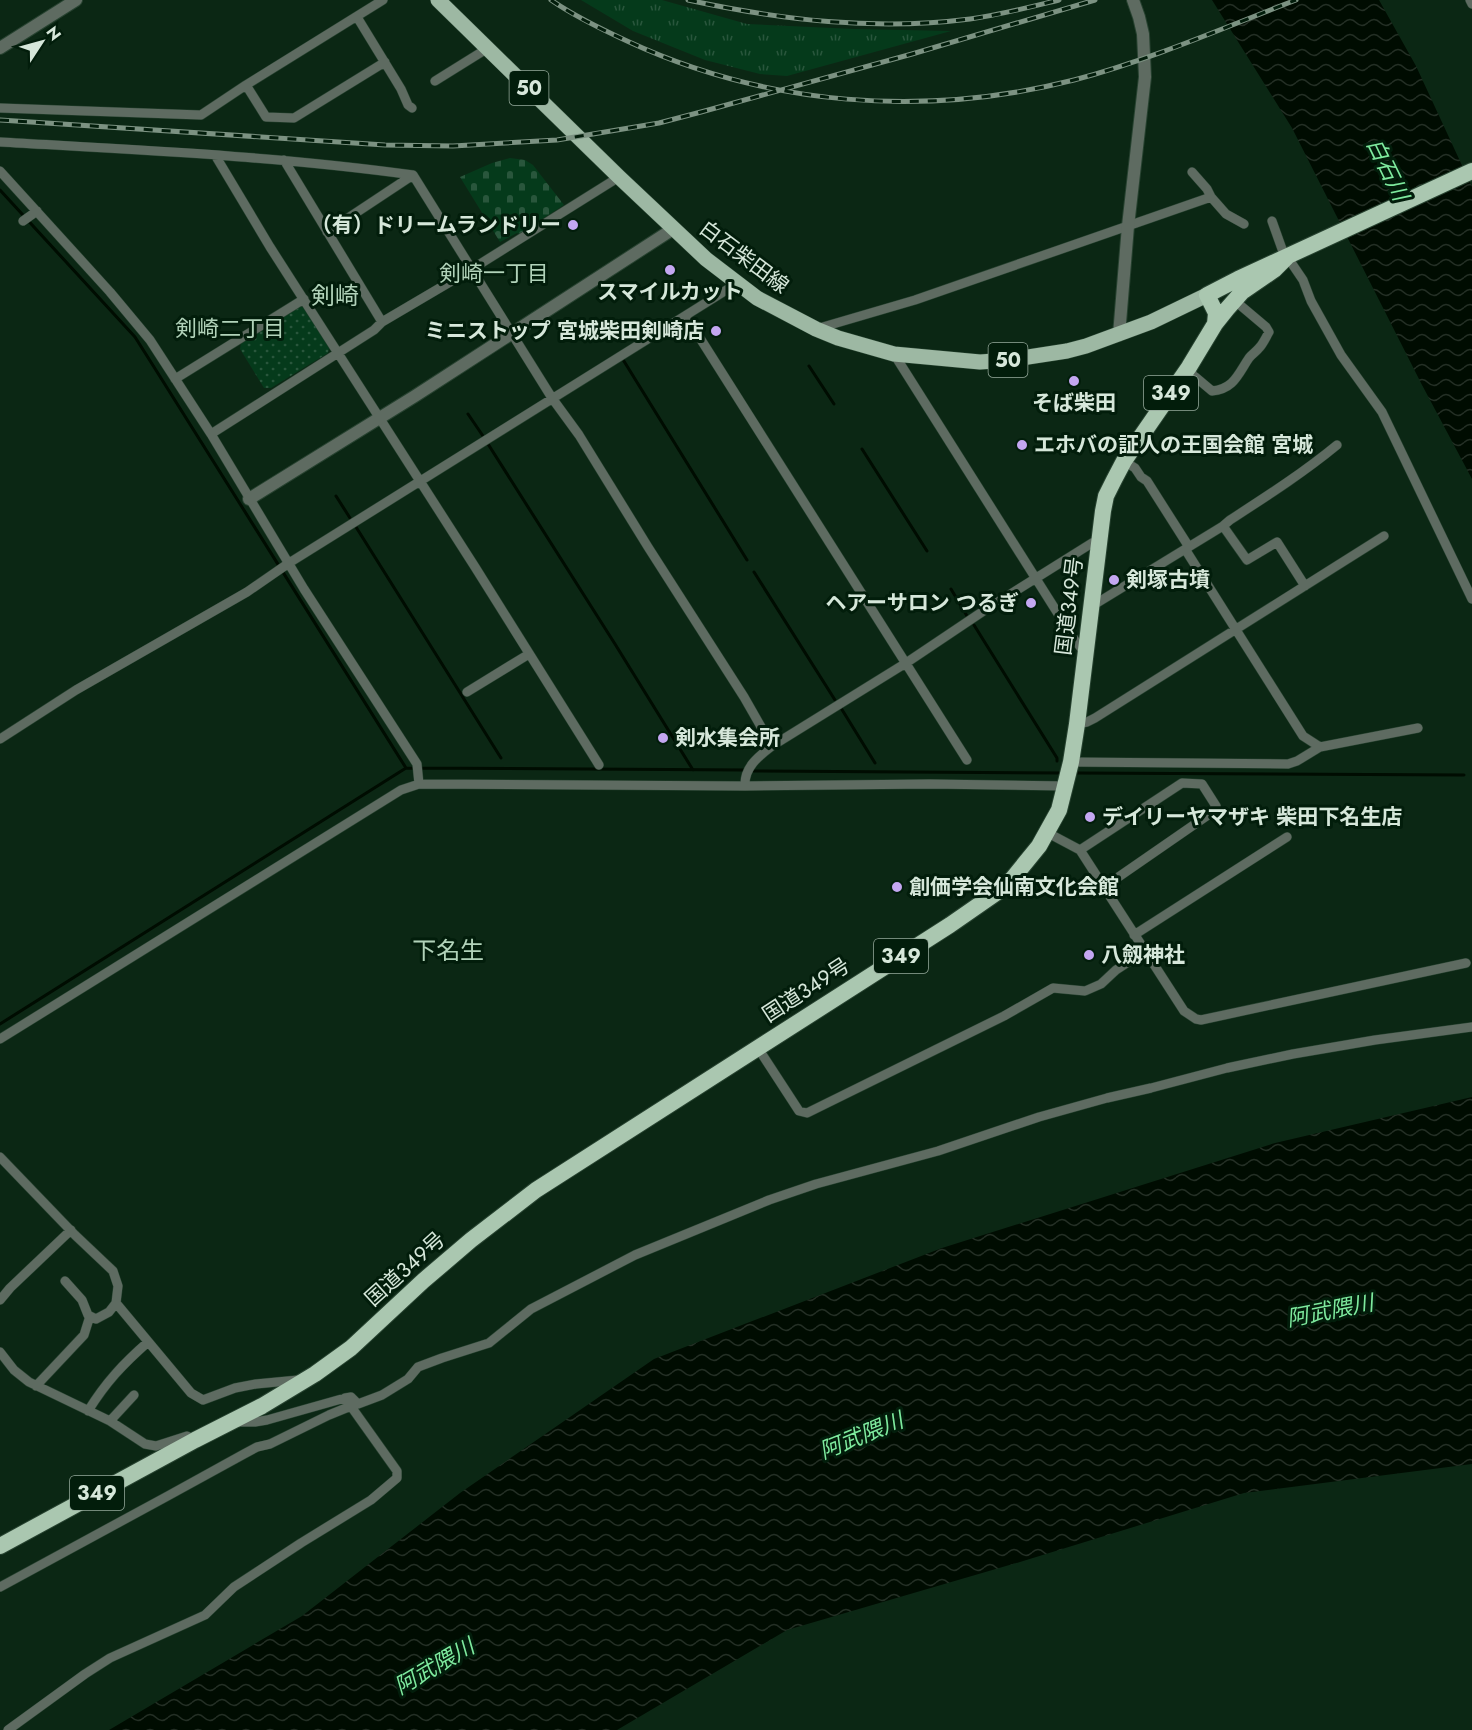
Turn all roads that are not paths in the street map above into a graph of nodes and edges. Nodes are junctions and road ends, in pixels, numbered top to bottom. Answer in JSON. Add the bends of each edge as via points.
{"nodes":[{"id":1,"x":76,"y":0,"type":"edge"},
{"id":2,"x":383,"y":0,"type":"edge"},
{"id":3,"x":438,"y":0,"type":"edge"},
{"id":4,"x":1133,"y":0,"type":"edge"},
{"id":5,"x":357,"y":17,"type":"junction"},
{"id":6,"x":0,"y":48,"type":"edge"},
{"id":7,"x":488,"y":48,"type":"junction"},
{"id":8,"x":385,"y":62,"type":"junction"},
{"id":9,"x":435,"y":81,"type":"dead end"},
{"id":10,"x":246,"y":85,"type":"junction"},
{"id":11,"x":0,"y":108,"type":"edge"},
{"id":12,"x":412,"y":108,"type":"dead end"},
{"id":13,"x":0,"y":142,"type":"edge"},
{"id":14,"x":215,"y":155,"type":"junction"},
{"id":15,"x":284,"y":160,"type":"junction"},
{"id":16,"x":0,"y":171,"type":"edge"},
{"id":17,"x":1472,"y":171,"type":"edge"},
{"id":18,"x":1192,"y":172,"type":"dead end"},
{"id":19,"x":413,"y":175,"type":"junction"},
{"id":20,"x":619,"y":177,"type":"junction"},
{"id":21,"x":1211,"y":197,"type":"junction"},
{"id":22,"x":37,"y":211,"type":"junction"},
{"id":23,"x":23,"y":221,"type":"dead end"},
{"id":24,"x":1272,"y":221,"type":"dead end"},
{"id":25,"x":1244,"y":224,"type":"dead end"},
{"id":26,"x":1128,"y":226,"type":"junction"},
{"id":27,"x":673,"y":229,"type":"junction"},
{"id":28,"x":327,"y":232,"type":"junction"},
{"id":29,"x":1287,"y":257,"type":"junction"},
{"id":30,"x":472,"y":268,"type":"junction"},
{"id":31,"x":736,"y":284,"type":"junction"},
{"id":32,"x":1208,"y":295,"type":"junction"},
{"id":33,"x":304,"y":299,"type":"junction"},
{"id":34,"x":1234,"y":300,"type":"junction"},
{"id":35,"x":686,"y":316,"type":"junction"},
{"id":36,"x":382,"y":322,"type":"junction"},
{"id":37,"x":1215,"y":324,"type":"junction"},
{"id":38,"x":816,"y":329,"type":"junction"},
{"id":39,"x":512,"y":333,"type":"junction"},
{"id":40,"x":1119,"y":334,"type":"junction"},
{"id":41,"x":339,"y":352,"type":"junction"},
{"id":42,"x":894,"y":354,"type":"junction"},
{"id":43,"x":1189,"y":367,"type":"junction"},
{"id":44,"x":175,"y":379,"type":"junction"},
{"id":45,"x":552,"y":398,"type":"junction"},
{"id":46,"x":380,"y":418,"type":"junction"},
{"id":47,"x":211,"y":434,"type":"junction"},
{"id":48,"x":1337,"y":445,"type":"dead end"},
{"id":49,"x":1124,"y":461,"type":"junction"},
{"id":50,"x":420,"y":482,"type":"junction"},
{"id":51,"x":249,"y":499,"type":"junction"},
{"id":52,"x":1223,"y":526,"type":"junction"},
{"id":53,"x":1384,"y":536,"type":"dead end"},
{"id":54,"x":1100,"y":540,"type":"junction"},
{"id":55,"x":1187,"y":548,"type":"junction"},
{"id":56,"x":285,"y":566,"type":"junction"},
{"id":57,"x":1036,"y":578,"type":"junction"},
{"id":58,"x":1305,"y":586,"type":"junction"},
{"id":59,"x":1472,"y":599,"type":"edge"},
{"id":60,"x":1092,"y":606,"type":"junction"},
{"id":61,"x":1235,"y":629,"type":"junction"},
{"id":62,"x":529,"y":654,"type":"junction"},
{"id":63,"x":1086,"y":654,"type":"junction"},
{"id":64,"x":906,"y":663,"type":"junction"},
{"id":65,"x":467,"y":692,"type":"dead end"},
{"id":66,"x":1077,"y":724,"type":"junction"},
{"id":67,"x":1418,"y":728,"type":"dead end"},
{"id":68,"x":0,"y":739,"type":"edge"},
{"id":69,"x":772,"y":746,"type":"junction"},
{"id":70,"x":1320,"y":747,"type":"junction"},
{"id":71,"x":967,"y":760,"type":"dead end"},
{"id":72,"x":599,"y":765,"type":"dead end"},
{"id":73,"x":1069,"y":774,"type":"junction"},
{"id":74,"x":418,"y":781,"type":"junction"},
{"id":75,"x":744,"y":784,"type":"junction"},
{"id":76,"x":1048,"y":833,"type":"junction"},
{"id":77,"x":1287,"y":837,"type":"dead end"},
{"id":78,"x":1080,"y":850,"type":"junction"},
{"id":79,"x":1104,"y":887,"type":"junction"},
{"id":80,"x":1134,"y":935,"type":"junction"},
{"id":81,"x":1145,"y":951,"type":"junction"},
{"id":82,"x":1466,"y":963,"type":"dead end"},
{"id":83,"x":1472,"y":1027,"type":"edge"},
{"id":84,"x":0,"y":1039,"type":"edge"},
{"id":85,"x":758,"y":1048,"type":"junction"},
{"id":86,"x":0,"y":1157,"type":"edge"},
{"id":87,"x":71,"y":1230,"type":"junction"},
{"id":88,"x":65,"y":1281,"type":"dead end"},
{"id":89,"x":0,"y":1300,"type":"edge"},
{"id":90,"x":116,"y":1303,"type":"junction"},
{"id":91,"x":90,"y":1316,"type":"junction"},
{"id":92,"x":148,"y":1342,"type":"junction"},
{"id":93,"x":0,"y":1352,"type":"edge"},
{"id":94,"x":304,"y":1382,"type":"junction"},
{"id":95,"x":36,"y":1386,"type":"junction"},
{"id":96,"x":134,"y":1395,"type":"dead end"},
{"id":97,"x":348,"y":1402,"type":"junction"},
{"id":98,"x":88,"y":1411,"type":"junction"},
{"id":99,"x":110,"y":1421,"type":"junction"},
{"id":100,"x":230,"y":1421,"type":"junction"},
{"id":101,"x":195,"y":1440,"type":"junction"},
{"id":102,"x":0,"y":1546,"type":"edge"},
{"id":103,"x":0,"y":1587,"type":"edge"},
{"id":104,"x":8,"y":1730,"type":"edge"}],
"edges":[{"from":1,"to":6,"type":"street"},
{"from":2,"to":5,"type":"street"},
{"from":3,"to":7,"type":"main road","name":"白石柴田線","number":"50"},
{"from":4,"to":26,"type":"street","via":[[1143,34],[1145,77]]},
{"from":5,"to":8,"type":"street"},
{"from":5,"to":10,"type":"street"},
{"from":7,"to":9,"type":"street"},
{"from":7,"to":20,"type":"main road","name":"白石柴田線","number":"50"},
{"from":8,"to":10,"type":"street","via":[[294,118],[266,117]]},
{"from":8,"to":12,"type":"street"},
{"from":10,"to":11,"type":"street","via":[[201,115]]},
{"from":13,"to":14,"type":"street"},
{"from":14,"to":15,"type":"street"},
{"from":14,"to":33,"type":"street"},
{"from":15,"to":19,"type":"street"},
{"from":15,"to":28,"type":"street"},
{"from":16,"to":22,"type":"street"},
{"from":17,"to":29,"type":"highway","number":"349"},
{"from":18,"to":21,"type":"street"},
{"from":19,"to":28,"type":"street"},
{"from":19,"to":30,"type":"street"},
{"from":20,"to":27,"type":"main road","name":"白石柴田線","number":"50"},
{"from":20,"to":30,"type":"street"},
{"from":21,"to":25,"type":"street","via":[[1227,214]]},
{"from":21,"to":26,"type":"street"},
{"from":22,"to":23,"type":"street"},
{"from":22,"to":44,"type":"street","via":[[145,333]]},
{"from":24,"to":29,"type":"street"},
{"from":26,"to":38,"type":"street","via":[[915,300]]},
{"from":26,"to":40,"type":"street"},
{"from":27,"to":31,"type":"main road","name":"白石柴田線","number":"50"},
{"from":27,"to":39,"type":"street"},
{"from":28,"to":36,"type":"street"},
{"from":29,"to":32,"type":"highway","number":"349"},
{"from":29,"to":34,"type":"highway","number":"349"},
{"from":29,"to":59,"type":"street","via":[[1341,355],[1382,412]]},
{"from":30,"to":36,"type":"street"},
{"from":30,"to":39,"type":"street"},
{"from":31,"to":35,"type":"street"},
{"from":31,"to":38,"type":"main road","name":"白石柴田線","number":"50"},
{"from":32,"to":37,"type":"highway"},
{"from":32,"to":40,"type":"main road","name":"白石柴田線","number":"50"},
{"from":33,"to":41,"type":"street"},
{"from":33,"to":44,"type":"street"},
{"from":34,"to":37,"type":"highway","number":"349"},
{"from":34,"to":43,"type":"street","via":[[1269,332],[1261,347],[1227,387],[1218,390],[1212,391]]},
{"from":35,"to":45,"type":"street"},
{"from":35,"to":64,"type":"street"},
{"from":36,"to":41,"type":"street"},
{"from":37,"to":43,"type":"highway","name":"国道349号","number":"349"},
{"from":38,"to":42,"type":"main road","name":"白石柴田線","number":"50"},
{"from":39,"to":45,"type":"street"},
{"from":39,"to":46,"type":"street"},
{"from":40,"to":42,"type":"main road","name":"白石柴田線","number":"50","via":[[1067,351],[1009,360],[980,362]]},
{"from":41,"to":46,"type":"street"},
{"from":41,"to":47,"type":"street"},
{"from":42,"to":57,"type":"street"},
{"from":43,"to":49,"type":"highway","name":"国道349号","number":"349"},
{"from":44,"to":47,"type":"street"},
{"from":45,"to":50,"type":"street"},
{"from":45,"to":69,"type":"street","via":[[579,435]]},
{"from":46,"to":50,"type":"street"},
{"from":46,"to":51,"type":"street"},
{"from":47,"to":51,"type":"street"},
{"from":48,"to":52,"type":"street"},
{"from":49,"to":54,"type":"highway","name":"国道349号","number":"349","via":[[1106,496]]},
{"from":49,"to":55,"type":"street","via":[[1147,481]]},
{"from":50,"to":56,"type":"street"},
{"from":50,"to":62,"type":"street"},
{"from":51,"to":56,"type":"street"},
{"from":52,"to":55,"type":"street"},
{"from":52,"to":58,"type":"street","via":[[1247,560],[1277,542]]},
{"from":53,"to":58,"type":"street"},
{"from":54,"to":57,"type":"street"},
{"from":54,"to":60,"type":"highway","name":"国道349号","number":"349"},
{"from":55,"to":60,"type":"street"},
{"from":55,"to":61,"type":"street"},
{"from":56,"to":68,"type":"street"},
{"from":56,"to":74,"type":"street","via":[[417,764]]},
{"from":57,"to":63,"type":"street"},
{"from":57,"to":64,"type":"street"},
{"from":58,"to":61,"type":"street"},
{"from":60,"to":63,"type":"highway","name":"国道349号","number":"349"},
{"from":61,"to":66,"type":"street","via":[[1095,718]]},
{"from":61,"to":70,"type":"street","via":[[1303,736]]},
{"from":62,"to":65,"type":"street"},
{"from":62,"to":72,"type":"street"},
{"from":63,"to":66,"type":"highway","name":"国道349号","number":"349"},
{"from":64,"to":69,"type":"street"},
{"from":64,"to":71,"type":"street"},
{"from":66,"to":73,"type":"highway","name":"国道349号","number":"349"},
{"from":67,"to":70,"type":"street"},
{"from":69,"to":75,"type":"street","via":[[753,760]]},
{"from":70,"to":73,"type":"street","via":[[1288,764]]},
{"from":73,"to":75,"type":"street","via":[[930,784]]},
{"from":73,"to":76,"type":"highway","name":"国道349号","number":"349"},
{"from":74,"to":75,"type":"street"},
{"from":74,"to":84,"type":"street"},
{"from":76,"to":78,"type":"street"},
{"from":76,"to":85,"type":"highway","name":"国道349号","number":"349","via":[[1032,857],[999,891]]},
{"from":77,"to":80,"type":"street"},
{"from":78,"to":79,"type":"street"},
{"from":78,"to":79,"type":"street","via":[[1182,783],[1202,784],[1216,806],[1211,813]]},
{"from":79,"to":80,"type":"street"},
{"from":80,"to":81,"type":"street"},
{"from":81,"to":82,"type":"street","via":[[1184,1011],[1201,1020]]},
{"from":81,"to":85,"type":"street","via":[[1101,984],[1085,991],[1053,988],[807,1113],[799,1111]]},
{"from":83,"to":97,"type":"street","via":[[1316,1050],[1227,1068],[1039,1117],[938,1151],[778,1196],[635,1255],[531,1309],[489,1343],[418,1367],[408,1379],[382,1395],[358,1404],[351,1397]]},
{"from":85,"to":94,"type":"highway","name":"国道349号","number":"349","via":[[514,1206],[441,1265],[351,1348]]},
{"from":86,"to":87,"type":"street"},
{"from":87,"to":89,"type":"street"},
{"from":87,"to":90,"type":"street","via":[[113,1270],[118,1286]]},
{"from":88,"to":91,"type":"street"},
{"from":90,"to":91,"type":"street","via":[[96,1319]]},
{"from":90,"to":92,"type":"street"},
{"from":91,"to":95,"type":"street","via":[[84,1335]]},
{"from":92,"to":94,"type":"street","via":[[191,1394],[203,1400],[256,1384]]},
{"from":92,"to":98,"type":"street","via":[[121,1367]]},
{"from":93,"to":95,"type":"street","via":[[14,1370]]},
{"from":94,"to":100,"type":"highway","name":"国道349号","number":"349"},
{"from":95,"to":98,"type":"street"},
{"from":96,"to":99,"type":"street"},
{"from":97,"to":100,"type":"street","via":[[255,1422]]},
{"from":97,"to":103,"type":"street"},
{"from":97,"to":104,"type":"street","via":[[397,1471],[395,1481],[234,1587],[205,1615],[110,1658]]},
{"from":98,"to":99,"type":"street"},
{"from":99,"to":101,"type":"street","via":[[149,1446],[187,1436]]},
{"from":100,"to":101,"type":"highway","name":"国道349号","number":"349"},
{"from":101,"to":102,"type":"highway","name":"国道349号","number":"349"}]}
